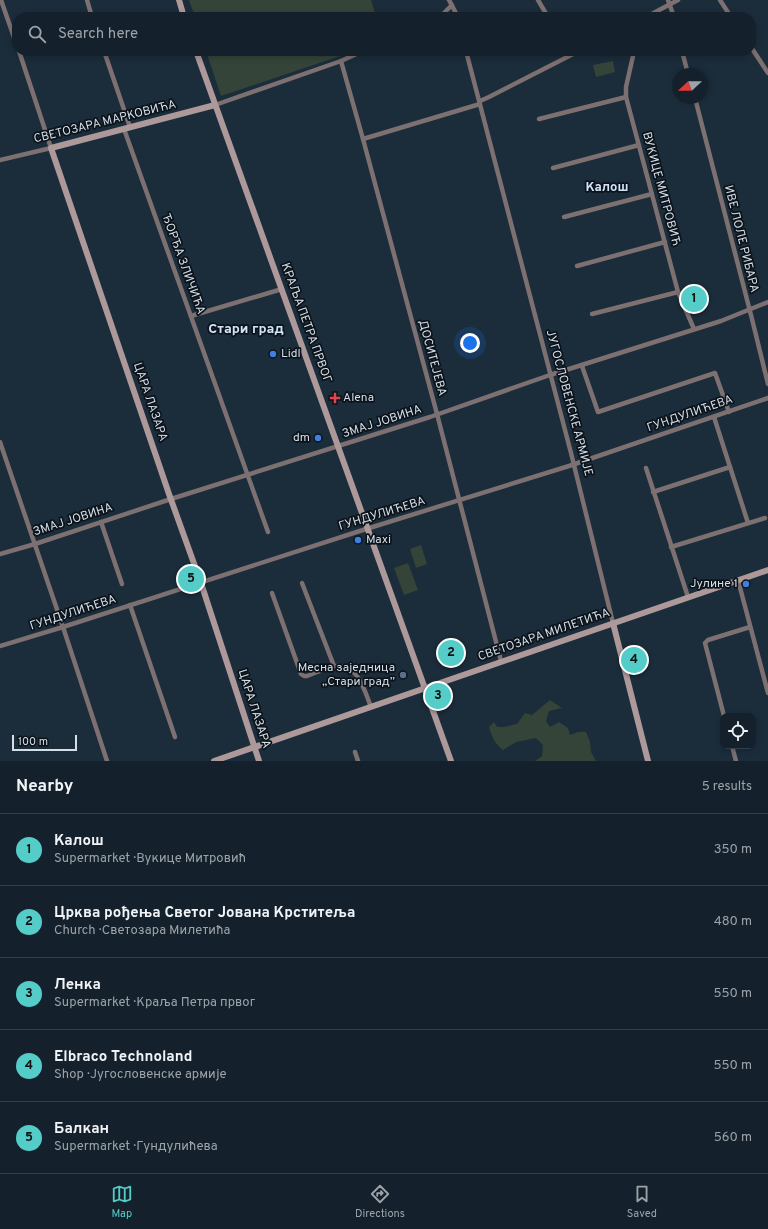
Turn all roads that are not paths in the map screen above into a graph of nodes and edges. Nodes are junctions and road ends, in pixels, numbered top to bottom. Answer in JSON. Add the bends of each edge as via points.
{"nodes":[{"id":1,"x":2,"y":0,"type":"edge"},
{"id":2,"x":87,"y":0,"type":"edge"},
{"id":3,"x":179,"y":0,"type":"edge"},
{"id":4,"x":538,"y":0,"type":"edge"},
{"id":5,"x":678,"y":0,"type":"edge"},
{"id":6,"x":720,"y":0,"type":"edge"},
{"id":7,"x":450,"y":2,"type":"edge"},
{"id":8,"x":669,"y":2,"type":"edge"},
{"id":9,"x":91,"y":12,"type":"edge"},
{"id":10,"x":183,"y":12,"type":"edge"},
{"id":11,"x":444,"y":12,"type":"edge"},
{"id":12,"x":455,"y":12,"type":"edge"},
{"id":13,"x":545,"y":12,"type":"edge"},
{"id":14,"x":654,"y":12,"type":"edge"},
{"id":15,"x":672,"y":12,"type":"edge"},
{"id":16,"x":728,"y":12,"type":"edge"},
{"id":17,"x":12,"y":31,"type":"edge"},
{"id":18,"x":756,"y":55,"type":"edge"},
{"id":19,"x":20,"y":56,"type":"edge"},
{"id":20,"x":105,"y":56,"type":"edge"},
{"id":21,"x":198,"y":56,"type":"edge"},
{"id":22,"x":352,"y":56,"type":"edge"},
{"id":23,"x":467,"y":56,"type":"edge"},
{"id":24,"x":564,"y":56,"type":"edge"},
{"id":25,"x":633,"y":56,"type":"edge"},
{"id":26,"x":683,"y":56,"type":"edge"},
{"id":27,"x":341,"y":61,"type":"junction"},
{"id":28,"x":686,"y":68,"type":"edge"},
{"id":29,"x":768,"y":73,"type":"edge"},
{"id":30,"x":626,"y":96,"type":"junction"},
{"id":31,"x":480,"y":103,"type":"junction"},
{"id":32,"x":697,"y":104,"type":"edge"},
{"id":33,"x":215,"y":105,"type":"junction"},
{"id":34,"x":539,"y":119,"type":"dead end"},
{"id":35,"x":127,"y":128,"type":"junction"},
{"id":36,"x":363,"y":139,"type":"junction"},
{"id":37,"x":639,"y":145,"type":"junction"},
{"id":38,"x":51,"y":148,"type":"junction"},
{"id":39,"x":0,"y":160,"type":"edge"},
{"id":40,"x":553,"y":168,"type":"dead end"},
{"id":41,"x":652,"y":194,"type":"junction"},
{"id":42,"x":564,"y":217,"type":"dead end"},
{"id":43,"x":665,"y":242,"type":"junction"},
{"id":44,"x":577,"y":266,"type":"dead end"},
{"id":45,"x":282,"y":289,"type":"junction"},
{"id":46,"x":678,"y":292,"type":"junction"},
{"id":47,"x":768,"y":302,"type":"edge"},
{"id":48,"x":749,"y":310,"type":"junction"},
{"id":49,"x":592,"y":314,"type":"dead end"},
{"id":50,"x":191,"y":316,"type":"junction"},
{"id":51,"x":694,"y":329,"type":"junction"},
{"id":52,"x":582,"y":366,"type":"junction"},
{"id":53,"x":550,"y":375,"type":"junction"},
{"id":54,"x":768,"y":384,"type":"edge"},
{"id":55,"x":768,"y":398,"type":"edge"},
{"id":56,"x":728,"y":412,"type":"junction"},
{"id":57,"x":437,"y":414,"type":"junction"},
{"id":58,"x":714,"y":417,"type":"junction"},
{"id":59,"x":0,"y":442,"type":"edge"},
{"id":60,"x":338,"y":446,"type":"junction"},
{"id":61,"x":573,"y":464,"type":"junction"},
{"id":62,"x":730,"y":467,"type":"junction"},
{"id":63,"x":646,"y":468,"type":"dead end"},
{"id":64,"x":248,"y":474,"type":"junction"},
{"id":65,"x":653,"y":492,"type":"junction"},
{"id":66,"x":171,"y":499,"type":"junction"},
{"id":67,"x":459,"y":500,"type":"junction"},
{"id":68,"x":765,"y":518,"type":"dead end"},
{"id":69,"x":101,"y":522,"type":"junction"},
{"id":70,"x":748,"y":523,"type":"junction"},
{"id":71,"x":368,"y":529,"type":"junction"},
{"id":72,"x":268,"y":532,"type":"dead end"},
{"id":73,"x":35,"y":544,"type":"junction"},
{"id":74,"x":671,"y":547,"type":"junction"},
{"id":75,"x":0,"y":554,"type":"edge"},
{"id":76,"x":768,"y":570,"type":"edge"},
{"id":77,"x":738,"y":580,"type":"junction"},
{"id":78,"x":201,"y":583,"type":"junction"},
{"id":79,"x":302,"y":583,"type":"dead end"},
{"id":80,"x":122,"y":584,"type":"dead end"},
{"id":81,"x":272,"y":593,"type":"dead end"},
{"id":82,"x":688,"y":597,"type":"junction"},
{"id":83,"x":130,"y":605,"type":"junction"},
{"id":84,"x":613,"y":623,"type":"junction"},
{"id":85,"x":63,"y":627,"type":"junction"},
{"id":86,"x":750,"y":627,"type":"junction"},
{"id":87,"x":0,"y":646,"type":"edge"},
{"id":88,"x":501,"y":661,"type":"junction"},
{"id":89,"x":334,"y":666,"type":"junction"},
{"id":90,"x":424,"y":687,"type":"junction"},
{"id":91,"x":768,"y":693,"type":"edge"},
{"id":92,"x":371,"y":707,"type":"junction"},
{"id":93,"x":723,"y":713,"type":"edge"},
{"id":94,"x":175,"y":737,"type":"dead end"},
{"id":95,"x":254,"y":747,"type":"junction"},
{"id":96,"x":733,"y":749,"type":"edge"},
{"id":97,"x":355,"y":752,"type":"dead end"},
{"id":98,"x":107,"y":761,"type":"edge"},
{"id":99,"x":214,"y":761,"type":"edge"},
{"id":100,"x":259,"y":761,"type":"edge"},
{"id":101,"x":358,"y":761,"type":"edge"},
{"id":102,"x":451,"y":761,"type":"edge"},
{"id":103,"x":648,"y":761,"type":"edge"},
{"id":104,"x":736,"y":761,"type":"edge"}],
"edges":[{"from":1,"to":17,"type":"street"},
{"from":2,"to":9,"type":"street"},
{"from":3,"to":10,"type":"main road"},
{"from":4,"to":13,"type":"street"},
{"from":5,"to":8,"type":"street"},
{"from":6,"to":16,"type":"street"},
{"from":7,"to":11,"type":"street"},
{"from":7,"to":12,"type":"street"},
{"from":8,"to":14,"type":"street"},
{"from":8,"to":15,"type":"street"},
{"from":18,"to":29,"type":"street"},
{"from":19,"to":38,"type":"street","name":"ЦАРА ЛАЗАРА"},
{"from":20,"to":35,"type":"street","name":"ЂОРЂА ЗЛИЧИЋА"},
{"from":21,"to":33,"type":"main road","name":"КРАЉА ПЕТРА ПРВОГ"},
{"from":22,"to":27,"type":"street"},
{"from":23,"to":31,"type":"street","name":"ЈУГОСЛОВЕНСКЕ АРМИЈЕ"},
{"from":24,"to":31,"type":"street"},
{"from":25,"to":30,"type":"street","name":"ВУКИЦЕ МИТРОВИЋ"},
{"from":26,"to":28,"type":"street"},
{"from":27,"to":33,"type":"street"},
{"from":27,"to":36,"type":"street","name":"ДОСИТЕЈЕВА"},
{"from":30,"to":34,"type":"street"},
{"from":30,"to":37,"type":"street","name":"ВУКИЦЕ МИТРОВИЋ"},
{"from":31,"to":36,"type":"street"},
{"from":31,"to":53,"type":"street","name":"ЈУГОСЛОВЕНСКЕ АРМИЈЕ"},
{"from":32,"to":48,"type":"street","name":"ИВЕ ЛОЛЕ РИБАРА"},
{"from":33,"to":35,"type":"main road","name":"СВЕТОЗАРА МАРКОВИЋА"},
{"from":33,"to":45,"type":"main road","name":"КРАЉА ПЕТРА ПРВОГ"},
{"from":35,"to":38,"type":"main road","name":"СВЕТОЗАРА МАРКОВИЋА"},
{"from":35,"to":50,"type":"street","name":"ЂОРЂА ЗЛИЧИЋА"},
{"from":36,"to":57,"type":"street","name":"ДОСИТЕЈЕВА"},
{"from":37,"to":40,"type":"street"},
{"from":37,"to":41,"type":"street","name":"ВУКИЦЕ МИТРОВИЋ"},
{"from":38,"to":39,"type":"street","name":"СВЕТОЗАРА МАРКОВИЋА"},
{"from":38,"to":66,"type":"main road","name":"ЦАРА ЛАЗАРА"},
{"from":41,"to":42,"type":"street"},
{"from":41,"to":43,"type":"street","name":"ВУКИЦЕ МИТРОВИЋ"},
{"from":43,"to":44,"type":"street"},
{"from":43,"to":46,"type":"street","name":"ВУКИЦЕ МИТРОВИЋ"},
{"from":45,"to":50,"type":"street"},
{"from":45,"to":60,"type":"main road","name":"КРАЉА ПЕТРА ПРВОГ"},
{"from":46,"to":49,"type":"street"},
{"from":46,"to":51,"type":"street","name":"ВУКИЦЕ МИТРОВИЋ"},
{"from":47,"to":48,"type":"street","name":"ЗМАЈ ЈОВИНА"},
{"from":48,"to":51,"type":"street","name":"ЗМАЈ ЈОВИНА"},
{"from":48,"to":54,"type":"street","name":"ИВЕ ЛОЛЕ РИБАРА"},
{"from":50,"to":64,"type":"street","name":"ЂОРЂА ЗЛИЧИЋА"},
{"from":51,"to":52,"type":"street","name":"ЗМАЈ ЈОВИНА"},
{"from":52,"to":53,"type":"street","name":"ЗМАЈ ЈОВИНА"},
{"from":52,"to":56,"type":"street","via":[[598,412],[715,373]]},
{"from":53,"to":57,"type":"street","name":"ЗМАЈ ЈОВИНА"},
{"from":53,"to":61,"type":"street","name":"ЈУГОСЛОВЕНСКЕ АРМИЈЕ"},
{"from":55,"to":56,"type":"street","name":"ГУНДУЛИЋЕВА"},
{"from":56,"to":58,"type":"street","name":"ГУНДУЛИЋЕВА"},
{"from":57,"to":60,"type":"street","name":"ЗМАЈ ЈОВИНА"},
{"from":57,"to":67,"type":"street","name":"ДОСИТЕЈЕВА"},
{"from":58,"to":61,"type":"street","name":"ГУНДУЛИЋЕВА"},
{"from":58,"to":62,"type":"street"},
{"from":59,"to":73,"type":"street"},
{"from":60,"to":64,"type":"street","name":"ЗМАЈ ЈОВИНА"},
{"from":60,"to":71,"type":"main road","name":"КРАЉА ПЕТРА ПРВОГ"},
{"from":61,"to":67,"type":"street","name":"ГУНДУЛИЋЕВА"},
{"from":61,"to":84,"type":"street","name":"ЈУГОСЛОВЕНСКЕ АРМИЈЕ"},
{"from":62,"to":65,"type":"street"},
{"from":62,"to":70,"type":"street"},
{"from":63,"to":65,"type":"street"},
{"from":64,"to":66,"type":"street","name":"ЗМАЈ ЈОВИНА"},
{"from":64,"to":72,"type":"street","name":"ЂОРЂА ЗЛИЧИЋА"},
{"from":65,"to":74,"type":"street"},
{"from":66,"to":69,"type":"street","name":"ЗМАЈ ЈОВИНА"},
{"from":66,"to":78,"type":"main road","name":"ЦАРА ЛАЗАРА"},
{"from":67,"to":71,"type":"street","name":"ГУНДУЛИЋЕВА"},
{"from":67,"to":88,"type":"street","name":"ДОСИТЕЈЕВА"},
{"from":68,"to":70,"type":"street"},
{"from":69,"to":73,"type":"street","name":"ЗМАЈ ЈОВИНА"},
{"from":69,"to":80,"type":"street"},
{"from":70,"to":74,"type":"street"},
{"from":71,"to":78,"type":"street","name":"ГУНДУЛИЋЕВА"},
{"from":71,"to":90,"type":"main road","name":"КРАЉА ПЕТРА ПРВОГ"},
{"from":73,"to":75,"type":"street","name":"ЗМАЈ ЈОВИНА"},
{"from":73,"to":85,"type":"street"},
{"from":74,"to":82,"type":"street"},
{"from":76,"to":77,"type":"main road","name":"СВЕТОЗАРА МИЛЕТИЋА"},
{"from":77,"to":82,"type":"main road","name":"СВЕТОЗАРА МИЛЕТИЋА"},
{"from":77,"to":86,"type":"street"},
{"from":78,"to":83,"type":"street","name":"ГУНДУЛИЋЕВА"},
{"from":78,"to":95,"type":"main road","name":"ЦАРА ЛАЗАРА"},
{"from":79,"to":89,"type":"street"},
{"from":81,"to":89,"type":"street","via":[[301,674],[307,676]]},
{"from":82,"to":84,"type":"main road","name":"СВЕТОЗАРА МИЛЕТИЋА"},
{"from":83,"to":85,"type":"street","name":"ГУНДУЛИЋЕВА"},
{"from":83,"to":94,"type":"street"},
{"from":84,"to":88,"type":"main road","name":"СВЕТОЗАРА МИЛЕТИЋА"},
{"from":84,"to":103,"type":"main road","name":"ЈУГОСЛОВЕНСКЕ АРМИЈЕ"},
{"from":85,"to":87,"type":"street","name":"ГУНДУЛИЋЕВА"},
{"from":85,"to":98,"type":"street"},
{"from":86,"to":91,"type":"street"},
{"from":86,"to":93,"type":"street","via":[[705,643]]},
{"from":88,"to":90,"type":"main road","name":"СВЕТОЗАРА МИЛЕТИЋА"},
{"from":89,"to":92,"type":"street","via":[[346,668],[357,675]]},
{"from":90,"to":92,"type":"main road","name":"СВЕТОЗАРА МИЛЕТИЋА"},
{"from":90,"to":102,"type":"main road","name":"КРАЉА ПЕТРА ПРВОГ"},
{"from":92,"to":95,"type":"main road","name":"СВЕТОЗАРА МИЛЕТИЋА"},
{"from":95,"to":99,"type":"main road","name":"СВЕТОЗАРА МИЛЕТИЋА"},
{"from":95,"to":100,"type":"main road","name":"ЦАРА ЛАЗАРА"},
{"from":96,"to":104,"type":"street"},
{"from":97,"to":101,"type":"street"}]}
